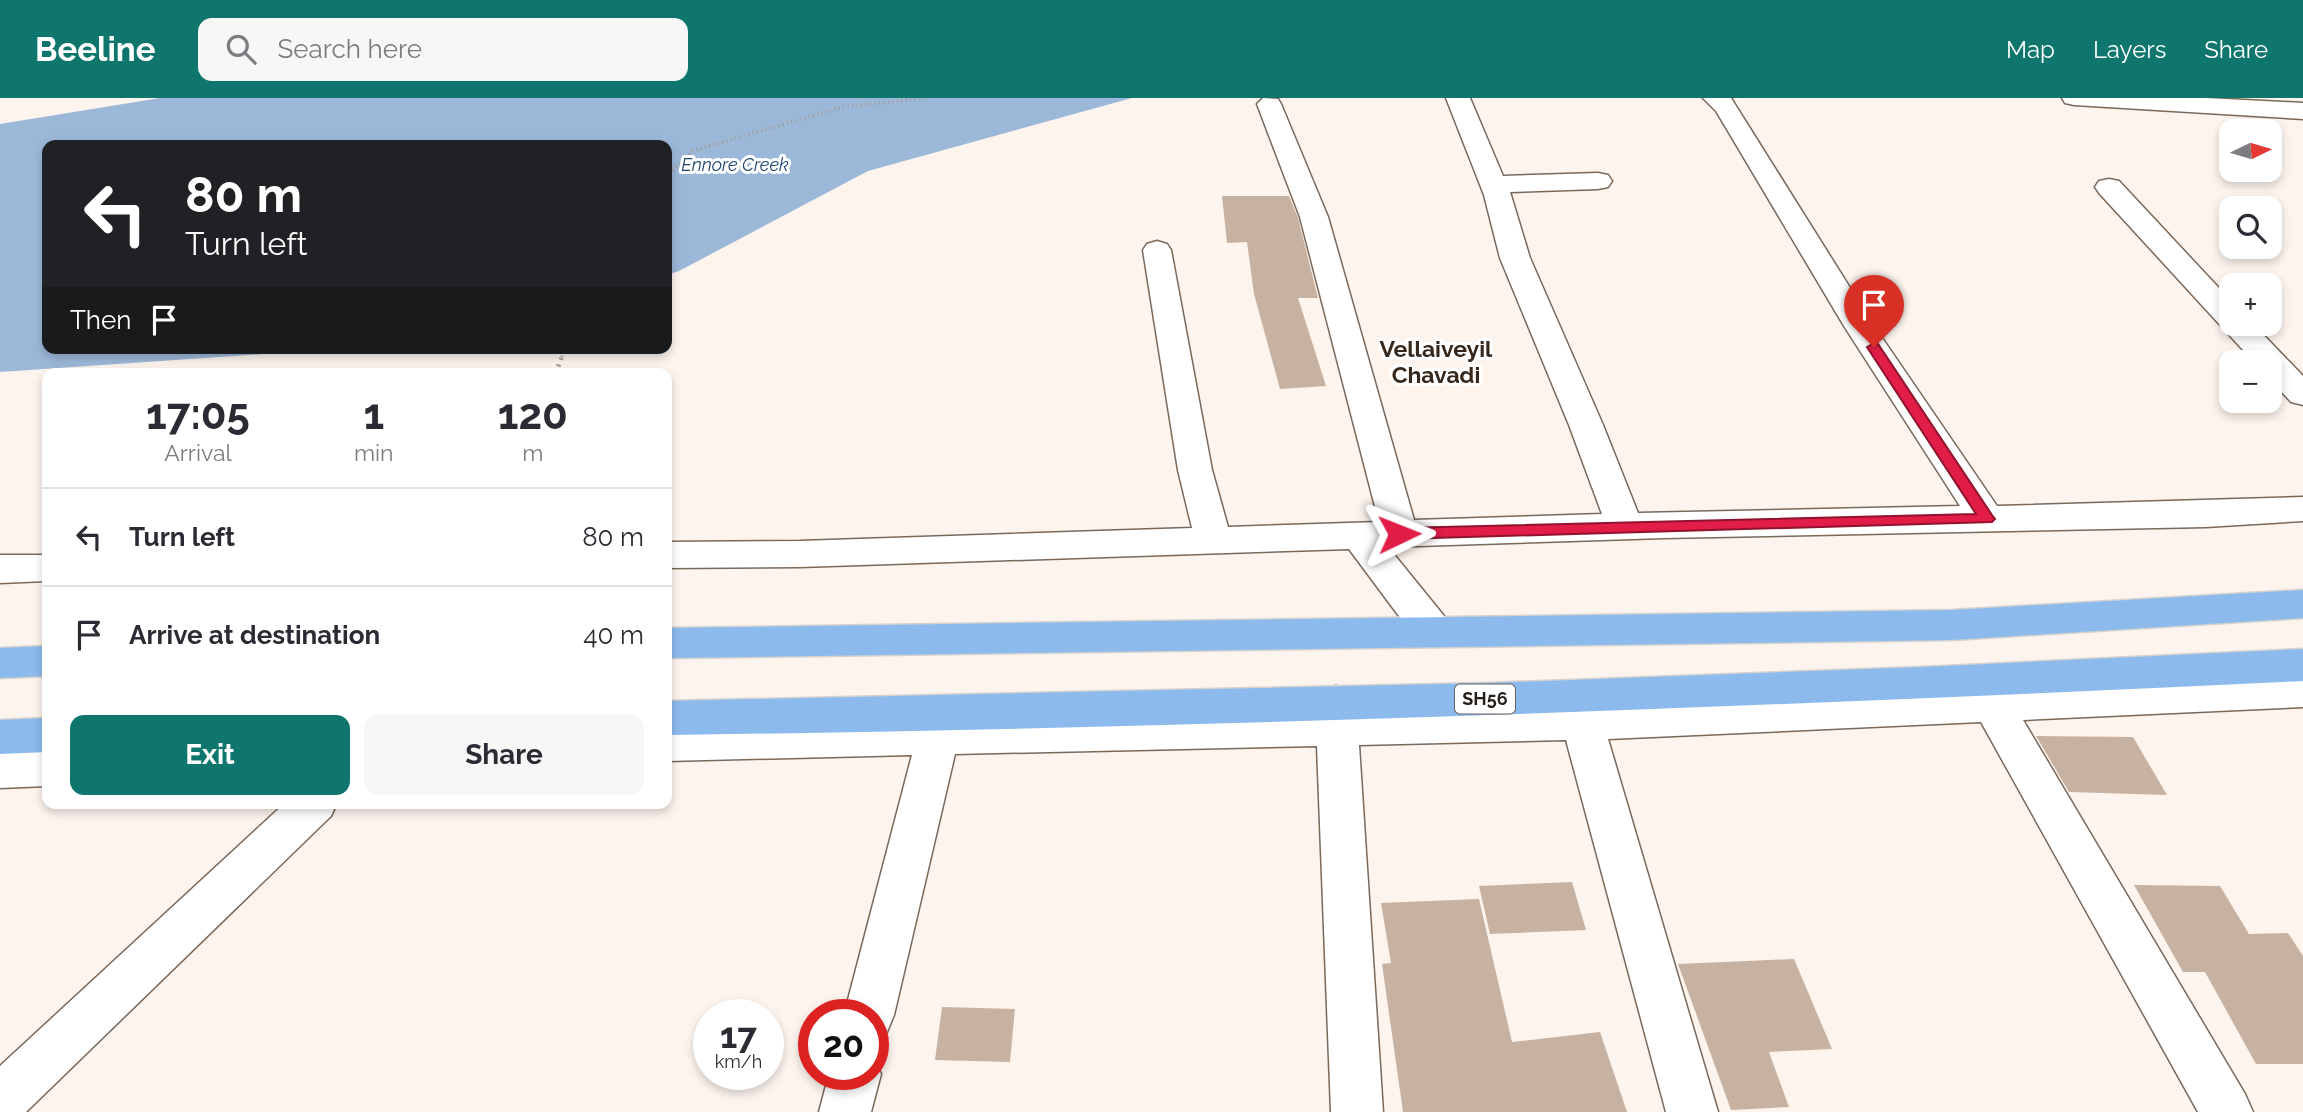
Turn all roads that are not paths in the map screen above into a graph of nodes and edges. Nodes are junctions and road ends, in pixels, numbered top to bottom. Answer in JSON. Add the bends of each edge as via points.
{"nodes":[{"id":1,"x":1458,"y":98,"type":"edge"},
{"id":2,"x":1715,"y":98,"type":"edge"},
{"id":3,"x":2074,"y":98,"type":"edge"},
{"id":4,"x":1269,"y":104,"type":"dead end"},
{"id":5,"x":2303,"y":111,"type":"edge"},
{"id":6,"x":1598,"y":181,"type":"dead end"},
{"id":7,"x":1493,"y":184,"type":"junction"},
{"id":8,"x":2109,"y":187,"type":"dead end"},
{"id":9,"x":1157,"y":250,"type":"dead end"},
{"id":10,"x":2219,"y":306,"type":"edge"},
{"id":11,"x":2247,"y":336,"type":"edge"},
{"id":12,"x":2303,"y":395,"type":"edge"},
{"id":13,"x":2303,"y":509,"type":"edge"},
{"id":14,"x":1987,"y":519,"type":"junction"},
{"id":15,"x":1625,"y":527,"type":"junction"},
{"id":16,"x":1399,"y":534,"type":"junction"},
{"id":17,"x":1359,"y":535,"type":"junction"},
{"id":18,"x":1213,"y":540,"type":"junction"},
{"id":19,"x":672,"y":555,"type":"edge"},
{"id":20,"x":42,"y":568,"type":"edge"},
{"id":21,"x":0,"y":569,"type":"edge"},
{"id":22,"x":2303,"y":604,"type":"edge"},
{"id":23,"x":1437,"y":632,"type":"junction"},
{"id":24,"x":672,"y":643,"type":"edge"},
{"id":25,"x":42,"y":661,"type":"edge"},
{"id":26,"x":0,"y":663,"type":"edge"},
{"id":27,"x":2303,"y":665,"type":"edge"},
{"id":28,"x":2303,"y":691,"type":"edge"},
{"id":29,"x":1984,"y":693,"type":"junction"},
{"id":30,"x":1578,"y":709,"type":"junction"},
{"id":31,"x":1337,"y":715,"type":"junction"},
{"id":32,"x":672,"y":718,"type":"edge"},
{"id":33,"x":942,"y":724,"type":"junction"},
{"id":34,"x":42,"y":735,"type":"edge"},
{"id":35,"x":0,"y":737,"type":"edge"},
{"id":36,"x":672,"y":744,"type":"edge"},
{"id":37,"x":42,"y":768,"type":"edge"},
{"id":38,"x":0,"y":771,"type":"edge"},
{"id":39,"x":309,"y":809,"type":"edge"},
{"id":40,"x":873,"y":999,"type":"edge"},
{"id":41,"x":851,"y":1090,"type":"edge"},
{"id":42,"x":1,"y":1100,"type":"edge"},
{"id":43,"x":845,"y":1112,"type":"edge"},
{"id":44,"x":1357,"y":1112,"type":"edge"},
{"id":45,"x":1692,"y":1112,"type":"edge"},
{"id":46,"x":2227,"y":1112,"type":"edge"}],
"edges":[{"from":1,"to":7,"type":"street"},
{"from":2,"to":14,"type":"street","via":[[1726,106],[1859,326]]},
{"from":3,"to":5,"type":"street"},
{"from":4,"to":16,"type":"street","via":[[1314,216]]},
{"from":6,"to":7,"type":"street"},
{"from":7,"to":15,"type":"street","via":[[1515,258]]},
{"from":8,"to":10,"type":"street"},
{"from":9,"to":18,"type":"street","via":[[1195,470]]},
{"from":11,"to":12,"type":"street"},
{"from":13,"to":14,"type":"street"},
{"from":14,"to":15,"type":"street"},
{"from":15,"to":16,"type":"street"},
{"from":16,"to":17,"type":"street"},
{"from":17,"to":18,"type":"street"},
{"from":17,"to":23,"type":"street"},
{"from":18,"to":19,"type":"street"},
{"from":20,"to":21,"type":"street"},
{"from":22,"to":23,"type":"main road","via":[[1952,625]]},
{"from":23,"to":24,"type":"main road"},
{"from":25,"to":26,"type":"main road"},
{"from":27,"to":29,"type":"main road"},
{"from":28,"to":29,"type":"street"},
{"from":29,"to":30,"type":"street"},
{"from":29,"to":46,"type":"street"},
{"from":30,"to":31,"type":"street"},
{"from":30,"to":45,"type":"street"},
{"from":31,"to":33,"type":"street"},
{"from":31,"to":44,"type":"street"},
{"from":32,"to":33,"type":"main road"},
{"from":33,"to":36,"type":"street"},
{"from":33,"to":40,"type":"street"},
{"from":34,"to":35,"type":"main road"},
{"from":37,"to":38,"type":"street"},
{"from":39,"to":42,"type":"street"},
{"from":41,"to":43,"type":"street"}]}
